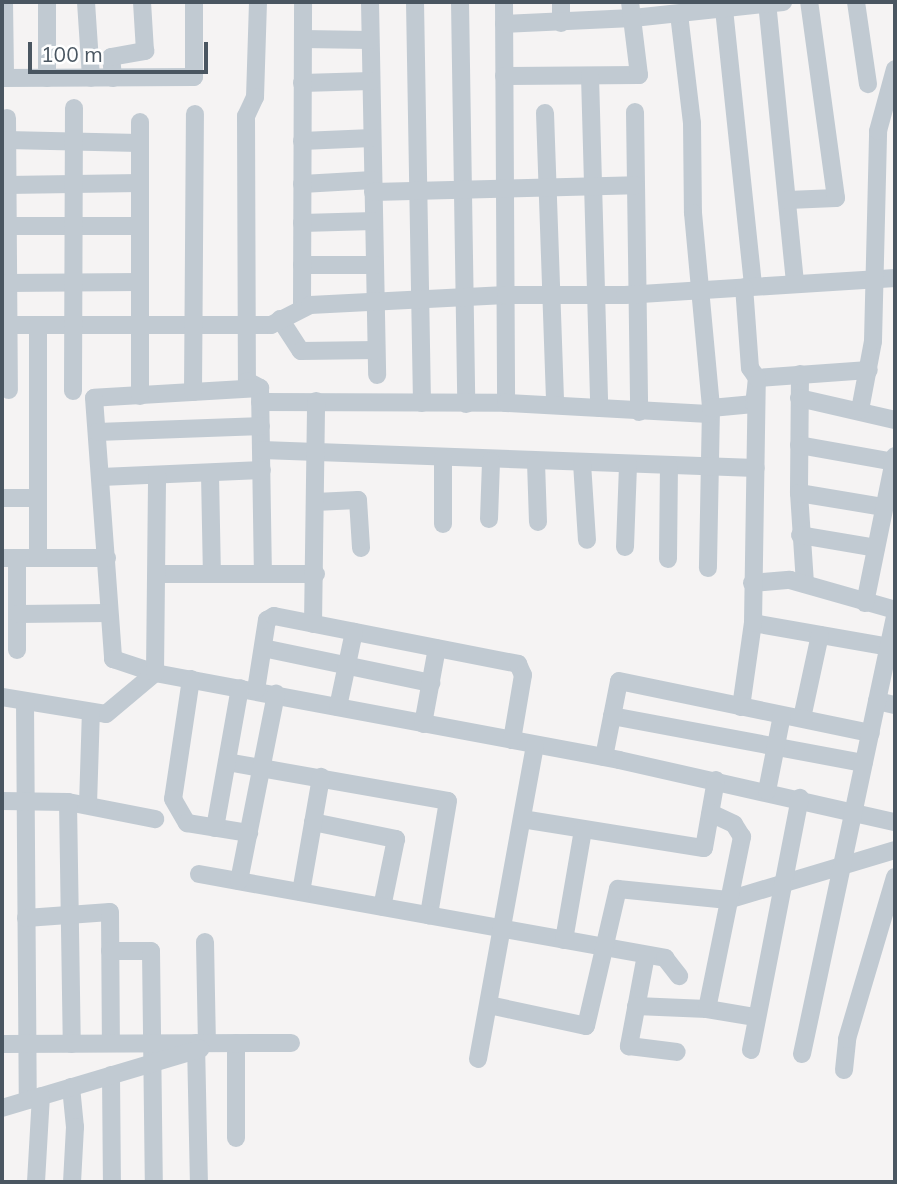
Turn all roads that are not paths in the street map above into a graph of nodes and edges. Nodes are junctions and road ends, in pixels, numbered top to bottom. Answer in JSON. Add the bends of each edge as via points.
{"nodes":[{"id":1,"x":4,"y":2,"type":"edge"},
{"id":2,"x":47,"y":2,"type":"edge"},
{"id":3,"x":86,"y":2,"type":"edge"},
{"id":4,"x":142,"y":2,"type":"edge"},
{"id":5,"x":194,"y":2,"type":"edge"},
{"id":6,"x":258,"y":2,"type":"edge"},
{"id":7,"x":303,"y":2,"type":"edge"},
{"id":8,"x":370,"y":2,"type":"edge"},
{"id":9,"x":415,"y":2,"type":"edge"},
{"id":10,"x":460,"y":2,"type":"edge"},
{"id":11,"x":504,"y":2,"type":"edge"},
{"id":12,"x":561,"y":2,"type":"edge"},
{"id":13,"x":809,"y":2,"type":"edge"},
{"id":14,"x":856,"y":2,"type":"edge"},
{"id":15,"x":772,"y":3,"type":"edge"},
{"id":16,"x":699,"y":7,"type":"edge"},
{"id":17,"x":724,"y":9,"type":"junction"},
{"id":18,"x":632,"y":10,"type":"edge"},
{"id":19,"x":679,"y":14,"type":"junction"},
{"id":20,"x":561,"y":23,"type":"junction"},
{"id":21,"x":504,"y":24,"type":"junction"},
{"id":22,"x":303,"y":39,"type":"junction"},
{"id":23,"x":370,"y":40,"type":"junction"},
{"id":24,"x":895,"y":69,"type":"edge"},
{"id":25,"x":504,"y":76,"type":"junction"},
{"id":26,"x":590,"y":76,"type":"junction"},
{"id":27,"x":3,"y":78,"type":"edge"},
{"id":28,"x":47,"y":78,"type":"junction"},
{"id":29,"x":91,"y":78,"type":"junction"},
{"id":30,"x":113,"y":78,"type":"junction"},
{"id":31,"x":371,"y":81,"type":"junction"},
{"id":32,"x":302,"y":83,"type":"junction"},
{"id":33,"x":868,"y":84,"type":"dead end"},
{"id":34,"x":74,"y":108,"type":"dead end"},
{"id":35,"x":635,"y":112,"type":"dead end"},
{"id":36,"x":545,"y":113,"type":"dead end"},
{"id":37,"x":195,"y":114,"type":"dead end"},
{"id":38,"x":889,"y":117,"type":"edge"},
{"id":39,"x":7,"y":118,"type":"dead end"},
{"id":40,"x":140,"y":122,"type":"dead end"},
{"id":41,"x":372,"y":138,"type":"junction"},
{"id":42,"x":7,"y":140,"type":"junction"},
{"id":43,"x":302,"y":141,"type":"junction"},
{"id":44,"x":74,"y":142,"type":"junction"},
{"id":45,"x":139,"y":143,"type":"junction"},
{"id":46,"x":72,"y":183,"type":"junction"},
{"id":47,"x":140,"y":183,"type":"junction"},
{"id":48,"x":302,"y":184,"type":"junction"},
{"id":49,"x":7,"y":185,"type":"junction"},
{"id":50,"x":635,"y":185,"type":"junction"},
{"id":51,"x":373,"y":186,"type":"junction"},
{"id":52,"x":592,"y":186,"type":"junction"},
{"id":53,"x":548,"y":187,"type":"junction"},
{"id":54,"x":505,"y":188,"type":"junction"},
{"id":55,"x":462,"y":190,"type":"junction"},
{"id":56,"x":417,"y":191,"type":"junction"},
{"id":57,"x":788,"y":200,"type":"junction"},
{"id":58,"x":374,"y":221,"type":"junction"},
{"id":59,"x":302,"y":223,"type":"junction"},
{"id":60,"x":72,"y":225,"type":"junction"},
{"id":61,"x":6,"y":226,"type":"junction"},
{"id":62,"x":140,"y":226,"type":"junction"},
{"id":63,"x":302,"y":265,"type":"junction"},
{"id":64,"x":375,"y":265,"type":"junction"},
{"id":65,"x":873,"y":278,"type":"junction"},
{"id":66,"x":895,"y":278,"type":"edge"},
{"id":67,"x":140,"y":282,"type":"junction"},
{"id":68,"x":795,"y":282,"type":"junction"},
{"id":69,"x":71,"y":283,"type":"junction"},
{"id":70,"x":6,"y":284,"type":"junction"},
{"id":71,"x":748,"y":286,"type":"junction"},
{"id":72,"x":701,"y":290,"type":"junction"},
{"id":73,"x":638,"y":293,"type":"junction"},
{"id":74,"x":550,"y":294,"type":"junction"},
{"id":75,"x":506,"y":295,"type":"junction"},
{"id":76,"x":594,"y":295,"type":"junction"},
{"id":77,"x":463,"y":297,"type":"junction"},
{"id":78,"x":418,"y":301,"type":"junction"},
{"id":79,"x":375,"y":302,"type":"junction"},
{"id":80,"x":302,"y":306,"type":"junction"},
{"id":81,"x":280,"y":319,"type":"junction"},
{"id":82,"x":4,"y":325,"type":"edge"},
{"id":83,"x":38,"y":325,"type":"junction"},
{"id":84,"x":72,"y":325,"type":"junction"},
{"id":85,"x":140,"y":325,"type":"junction"},
{"id":86,"x":195,"y":325,"type":"junction"},
{"id":87,"x":247,"y":325,"type":"junction"},
{"id":88,"x":376,"y":350,"type":"junction"},
{"id":89,"x":869,"y":370,"type":"junction"},
{"id":90,"x":800,"y":374,"type":"junction"},
{"id":91,"x":377,"y":375,"type":"dead end"},
{"id":92,"x":757,"y":378,"type":"junction"},
{"id":93,"x":9,"y":390,"type":"dead end"},
{"id":94,"x":73,"y":391,"type":"dead end"},
{"id":95,"x":193,"y":392,"type":"junction"},
{"id":96,"x":260,"y":395,"type":"junction"},
{"id":97,"x":140,"y":396,"type":"junction"},
{"id":98,"x":799,"y":398,"type":"junction"},
{"id":99,"x":316,"y":401,"type":"junction"},
{"id":100,"x":422,"y":403,"type":"junction"},
{"id":101,"x":506,"y":403,"type":"junction"},
{"id":102,"x":466,"y":404,"type":"junction"},
{"id":103,"x":555,"y":405,"type":"junction"},
{"id":104,"x":599,"y":408,"type":"junction"},
{"id":105,"x":860,"y":410,"type":"junction"},
{"id":106,"x":710,"y":411,"type":"junction"},
{"id":107,"x":639,"y":412,"type":"junction"},
{"id":108,"x":895,"y":420,"type":"edge"},
{"id":109,"x":261,"y":426,"type":"junction"},
{"id":110,"x":97,"y":432,"type":"junction"},
{"id":111,"x":799,"y":445,"type":"junction"},
{"id":112,"x":262,"y":450,"type":"junction"},
{"id":113,"x":316,"y":451,"type":"junction"},
{"id":114,"x":443,"y":458,"type":"junction"},
{"id":115,"x":895,"y":459,"type":"edge"},
{"id":116,"x":491,"y":461,"type":"junction"},
{"id":117,"x":536,"y":462,"type":"junction"},
{"id":118,"x":582,"y":463,"type":"junction"},
{"id":119,"x":628,"y":464,"type":"junction"},
{"id":120,"x":711,"y":464,"type":"junction"},
{"id":121,"x":668,"y":466,"type":"junction"},
{"id":122,"x":756,"y":468,"type":"junction"},
{"id":123,"x":262,"y":470,"type":"junction"},
{"id":124,"x":210,"y":474,"type":"junction"},
{"id":125,"x":157,"y":475,"type":"junction"},
{"id":126,"x":101,"y":477,"type":"junction"},
{"id":127,"x":799,"y":493,"type":"junction"},
{"id":128,"x":2,"y":498,"type":"edge"},
{"id":129,"x":35,"y":498,"type":"junction"},
{"id":130,"x":315,"y":502,"type":"junction"},
{"id":131,"x":884,"y":507,"type":"junction"},
{"id":132,"x":489,"y":519,"type":"dead end"},
{"id":133,"x":538,"y":522,"type":"dead end"},
{"id":134,"x":443,"y":524,"type":"dead end"},
{"id":135,"x":800,"y":535,"type":"junction"},
{"id":136,"x":587,"y":541,"type":"dead end"},
{"id":137,"x":625,"y":547,"type":"dead end"},
{"id":138,"x":361,"y":548,"type":"dead end"},
{"id":139,"x":876,"y":548,"type":"junction"},
{"id":140,"x":9,"y":558,"type":"edge"},
{"id":141,"x":37,"y":558,"type":"junction"},
{"id":142,"x":107,"y":558,"type":"junction"},
{"id":143,"x":668,"y":559,"type":"dead end"},
{"id":144,"x":708,"y":568,"type":"dead end"},
{"id":145,"x":158,"y":574,"type":"junction"},
{"id":146,"x":212,"y":574,"type":"junction"},
{"id":147,"x":263,"y":574,"type":"junction"},
{"id":148,"x":316,"y":574,"type":"junction"},
{"id":149,"x":752,"y":583,"type":"junction"},
{"id":150,"x":805,"y":584,"type":"junction"},
{"id":151,"x":865,"y":603,"type":"junction"},
{"id":152,"x":895,"y":610,"type":"edge"},
{"id":153,"x":109,"y":613,"type":"junction"},
{"id":154,"x":18,"y":614,"type":"junction"},
{"id":155,"x":895,"y":617,"type":"edge"},
{"id":156,"x":753,"y":623,"type":"junction"},
{"id":157,"x":313,"y":624,"type":"junction"},
{"id":158,"x":354,"y":632,"type":"junction"},
{"id":159,"x":820,"y":635,"type":"junction"},
{"id":160,"x":889,"y":647,"type":"junction"},
{"id":161,"x":262,"y":648,"type":"junction"},
{"id":162,"x":437,"y":648,"type":"junction"},
{"id":163,"x":17,"y":650,"type":"dead end"},
{"id":164,"x":347,"y":666,"type":"junction"},
{"id":165,"x":155,"y":673,"type":"junction"},
{"id":166,"x":191,"y":680,"type":"junction"},
{"id":167,"x":431,"y":683,"type":"junction"},
{"id":168,"x":248,"y":689,"type":"junction"},
{"id":169,"x":276,"y":694,"type":"junction"},
{"id":170,"x":2,"y":697,"type":"edge"},
{"id":171,"x":25,"y":702,"type":"junction"},
{"id":172,"x":886,"y":703,"type":"edge"},
{"id":173,"x":741,"y":707,"type":"junction"},
{"id":174,"x":338,"y":708,"type":"junction"},
{"id":175,"x":91,"y":712,"type":"junction"},
{"id":176,"x":782,"y":715,"type":"junction"},
{"id":177,"x":612,"y":716,"type":"junction"},
{"id":178,"x":802,"y":718,"type":"junction"},
{"id":179,"x":423,"y":724,"type":"junction"},
{"id":180,"x":871,"y":733,"type":"junction"},
{"id":181,"x":512,"y":740,"type":"junction"},
{"id":182,"x":535,"y":746,"type":"junction"},
{"id":183,"x":776,"y":746,"type":"junction"},
{"id":184,"x":604,"y":757,"type":"junction"},
{"id":185,"x":227,"y":762,"type":"junction"},
{"id":186,"x":864,"y":762,"type":"junction"},
{"id":187,"x":262,"y":766,"type":"junction"},
{"id":188,"x":321,"y":777,"type":"junction"},
{"id":189,"x":716,"y":780,"type":"junction"},
{"id":190,"x":767,"y":791,"type":"junction"},
{"id":191,"x":800,"y":798,"type":"junction"},
{"id":192,"x":22,"y":800,"type":"junction"},
{"id":193,"x":2,"y":801,"type":"edge"},
{"id":194,"x":68,"y":802,"type":"junction"},
{"id":195,"x":88,"y":805,"type":"junction"},
{"id":196,"x":854,"y":811,"type":"junction"},
{"id":197,"x":710,"y":813,"type":"junction"},
{"id":198,"x":155,"y":819,"type":"dead end"},
{"id":199,"x":522,"y":819,"type":"junction"},
{"id":200,"x":313,"y":822,"type":"junction"},
{"id":201,"x":895,"y":822,"type":"edge"},
{"id":202,"x":215,"y":828,"type":"junction"},
{"id":203,"x":583,"y":830,"type":"junction"},
{"id":204,"x":249,"y":833,"type":"junction"},
{"id":205,"x":895,"y":850,"type":"edge"},
{"id":206,"x":842,"y":867,"type":"junction"},
{"id":207,"x":198,"y":874,"type":"dead end"},
{"id":208,"x":895,"y":877,"type":"edge"},
{"id":209,"x":239,"y":881,"type":"junction"},
{"id":210,"x":783,"y":884,"type":"junction"},
{"id":211,"x":301,"y":892,"type":"junction"},
{"id":212,"x":728,"y":900,"type":"junction"},
{"id":213,"x":382,"y":907,"type":"junction"},
{"id":214,"x":429,"y":915,"type":"junction"},
{"id":215,"x":68,"y":916,"type":"junction"},
{"id":216,"x":26,"y":918,"type":"junction"},
{"id":217,"x":503,"y":929,"type":"junction"},
{"id":218,"x":564,"y":940,"type":"junction"},
{"id":219,"x":205,"y":942,"type":"dead end"},
{"id":220,"x":603,"y":947,"type":"junction"},
{"id":221,"x":110,"y":951,"type":"junction"},
{"id":222,"x":646,"y":955,"type":"junction"},
{"id":223,"x":679,"y":976,"type":"dead end"},
{"id":224,"x":489,"y":1005,"type":"junction"},
{"id":225,"x":636,"y":1006,"type":"junction"},
{"id":226,"x":707,"y":1009,"type":"junction"},
{"id":227,"x":755,"y":1017,"type":"junction"},
{"id":228,"x":111,"y":1043,"type":"junction"},
{"id":229,"x":152,"y":1043,"type":"junction"},
{"id":230,"x":236,"y":1043,"type":"junction"},
{"id":231,"x":291,"y":1043,"type":"dead end"},
{"id":232,"x":2,"y":1044,"type":"edge"},
{"id":233,"x":28,"y":1044,"type":"junction"},
{"id":234,"x":72,"y":1044,"type":"junction"},
{"id":235,"x":204,"y":1045,"type":"junction"},
{"id":236,"x":751,"y":1050,"type":"dead end"},
{"id":237,"x":677,"y":1052,"type":"dead end"},
{"id":238,"x":802,"y":1054,"type":"dead end"},
{"id":239,"x":478,"y":1059,"type":"dead end"},
{"id":240,"x":151,"y":1063,"type":"junction"},
{"id":241,"x":845,"y":1070,"type":"dead end"},
{"id":242,"x":111,"y":1076,"type":"junction"},
{"id":243,"x":71,"y":1087,"type":"junction"},
{"id":244,"x":34,"y":1098,"type":"junction"},
{"id":245,"x":2,"y":1108,"type":"edge"},
{"id":246,"x":236,"y":1138,"type":"dead end"},
{"id":247,"x":36,"y":1182,"type":"edge"},
{"id":248,"x":72,"y":1182,"type":"edge"},
{"id":249,"x":112,"y":1182,"type":"edge"},
{"id":250,"x":154,"y":1182,"type":"edge"},
{"id":251,"x":199,"y":1182,"type":"edge"}],
"edges":[{"from":1,"to":27,"type":"street"},
{"from":2,"to":28,"type":"street"},
{"from":3,"to":29,"type":"street"},
{"from":4,"to":30,"type":"street","via":[[145,51],[111,57]]},
{"from":5,"to":30,"type":"street","via":[[194,77]]},
{"from":6,"to":87,"type":"street","via":[[255,97],[246,116]]},
{"from":7,"to":22,"type":"street"},
{"from":8,"to":23,"type":"street"},
{"from":9,"to":56,"type":"street"},
{"from":10,"to":55,"type":"street"},
{"from":11,"to":21,"type":"street"},
{"from":12,"to":20,"type":"street"},
{"from":13,"to":57,"type":"street","via":[[836,198]]},
{"from":14,"to":33,"type":"street"},
{"from":15,"to":17,"type":"street"},
{"from":15,"to":57,"type":"street"},
{"from":16,"to":17,"type":"street"},
{"from":16,"to":19,"type":"street"},
{"from":17,"to":71,"type":"street"},
{"from":18,"to":19,"type":"street"},
{"from":18,"to":20,"type":"street"},
{"from":18,"to":26,"type":"street","via":[[639,75]]},
{"from":19,"to":72,"type":"street","via":[[692,123],[691,181]]},
{"from":20,"to":21,"type":"street"},
{"from":21,"to":25,"type":"street"},
{"from":22,"to":23,"type":"street"},
{"from":22,"to":32,"type":"street"},
{"from":23,"to":31,"type":"street"},
{"from":24,"to":38,"type":"street"},
{"from":25,"to":26,"type":"street"},
{"from":25,"to":54,"type":"street"},
{"from":26,"to":52,"type":"street"},
{"from":27,"to":28,"type":"street"},
{"from":28,"to":29,"type":"street"},
{"from":29,"to":30,"type":"street"},
{"from":31,"to":32,"type":"street"},
{"from":31,"to":41,"type":"street"},
{"from":32,"to":43,"type":"street"},
{"from":34,"to":44,"type":"street"},
{"from":35,"to":50,"type":"street"},
{"from":36,"to":53,"type":"street"},
{"from":37,"to":86,"type":"street"},
{"from":38,"to":65,"type":"street"},
{"from":39,"to":42,"type":"street"},
{"from":40,"to":45,"type":"street"},
{"from":41,"to":43,"type":"street"},
{"from":41,"to":51,"type":"street"},
{"from":42,"to":44,"type":"street"},
{"from":42,"to":49,"type":"street"},
{"from":43,"to":48,"type":"street"},
{"from":44,"to":45,"type":"street"},
{"from":44,"to":46,"type":"street"},
{"from":45,"to":47,"type":"street"},
{"from":46,"to":47,"type":"street"},
{"from":46,"to":49,"type":"street"},
{"from":46,"to":60,"type":"street"},
{"from":47,"to":62,"type":"street"},
{"from":48,"to":51,"type":"street"},
{"from":48,"to":59,"type":"street"},
{"from":49,"to":61,"type":"street"},
{"from":50,"to":52,"type":"street"},
{"from":50,"to":73,"type":"street"},
{"from":51,"to":56,"type":"street"},
{"from":51,"to":58,"type":"street"},
{"from":52,"to":53,"type":"street"},
{"from":52,"to":76,"type":"street"},
{"from":53,"to":54,"type":"street"},
{"from":53,"to":74,"type":"street"},
{"from":54,"to":55,"type":"street"},
{"from":54,"to":75,"type":"street"},
{"from":55,"to":56,"type":"street"},
{"from":55,"to":77,"type":"street"},
{"from":56,"to":78,"type":"street"},
{"from":57,"to":68,"type":"street"},
{"from":58,"to":59,"type":"street"},
{"from":58,"to":64,"type":"street"},
{"from":59,"to":63,"type":"street"},
{"from":60,"to":61,"type":"street"},
{"from":60,"to":62,"type":"street"},
{"from":60,"to":69,"type":"street"},
{"from":61,"to":70,"type":"street"},
{"from":62,"to":67,"type":"street"},
{"from":63,"to":64,"type":"street"},
{"from":63,"to":80,"type":"street"},
{"from":64,"to":79,"type":"street"},
{"from":65,"to":66,"type":"street"},
{"from":65,"to":68,"type":"street"},
{"from":65,"to":89,"type":"street"},
{"from":67,"to":69,"type":"street"},
{"from":67,"to":85,"type":"street"},
{"from":68,"to":71,"type":"street"},
{"from":69,"to":70,"type":"street"},
{"from":69,"to":84,"type":"street"},
{"from":70,"to":82,"type":"street"},
{"from":71,"to":72,"type":"street"},
{"from":71,"to":92,"type":"street","via":[[750,368]]},
{"from":72,"to":73,"type":"street"},
{"from":72,"to":106,"type":"street"},
{"from":73,"to":76,"type":"street"},
{"from":73,"to":107,"type":"street"},
{"from":74,"to":75,"type":"street"},
{"from":74,"to":76,"type":"street"},
{"from":74,"to":103,"type":"street"},
{"from":75,"to":77,"type":"street"},
{"from":75,"to":101,"type":"street"},
{"from":76,"to":104,"type":"street"},
{"from":77,"to":78,"type":"street"},
{"from":77,"to":102,"type":"street"},
{"from":78,"to":79,"type":"street"},
{"from":78,"to":100,"type":"street"},
{"from":79,"to":80,"type":"street"},
{"from":79,"to":88,"type":"street"},
{"from":80,"to":81,"type":"street"},
{"from":81,"to":87,"type":"street","via":[[271,325]]},
{"from":81,"to":88,"type":"street","via":[[301,351]]},
{"from":82,"to":83,"type":"street"},
{"from":82,"to":93,"type":"street"},
{"from":83,"to":84,"type":"street"},
{"from":83,"to":129,"type":"street"},
{"from":84,"to":85,"type":"street"},
{"from":84,"to":94,"type":"street"},
{"from":85,"to":86,"type":"street"},
{"from":85,"to":97,"type":"street"},
{"from":86,"to":87,"type":"street"},
{"from":86,"to":95,"type":"street"},
{"from":87,"to":96,"type":"street","via":[[247,382]]},
{"from":88,"to":91,"type":"street"},
{"from":89,"to":90,"type":"street"},
{"from":89,"to":105,"type":"street"},
{"from":90,"to":92,"type":"street"},
{"from":90,"to":98,"type":"street"},
{"from":92,"to":106,"type":"street","via":[[754,404]]},
{"from":92,"to":122,"type":"street"},
{"from":95,"to":96,"type":"street"},
{"from":95,"to":97,"type":"street"},
{"from":96,"to":99,"type":"street"},
{"from":96,"to":109,"type":"street"},
{"from":97,"to":110,"type":"street","via":[[94,398]]},
{"from":98,"to":105,"type":"street"},
{"from":98,"to":111,"type":"street"},
{"from":99,"to":100,"type":"street"},
{"from":99,"to":113,"type":"street"},
{"from":100,"to":102,"type":"street"},
{"from":101,"to":102,"type":"street"},
{"from":101,"to":103,"type":"street"},
{"from":103,"to":104,"type":"street"},
{"from":104,"to":107,"type":"street"},
{"from":105,"to":108,"type":"street"},
{"from":106,"to":107,"type":"street"},
{"from":106,"to":120,"type":"street"},
{"from":109,"to":110,"type":"street"},
{"from":109,"to":112,"type":"street"},
{"from":110,"to":126,"type":"street"},
{"from":111,"to":115,"type":"street"},
{"from":111,"to":127,"type":"street"},
{"from":112,"to":113,"type":"street"},
{"from":112,"to":123,"type":"street"},
{"from":113,"to":114,"type":"street"},
{"from":113,"to":130,"type":"street"},
{"from":114,"to":116,"type":"street"},
{"from":114,"to":134,"type":"street"},
{"from":115,"to":131,"type":"street"},
{"from":116,"to":117,"type":"street"},
{"from":116,"to":132,"type":"street"},
{"from":117,"to":118,"type":"street"},
{"from":117,"to":133,"type":"street"},
{"from":118,"to":119,"type":"street"},
{"from":118,"to":136,"type":"street"},
{"from":119,"to":121,"type":"street"},
{"from":119,"to":137,"type":"street"},
{"from":120,"to":121,"type":"street"},
{"from":120,"to":122,"type":"street"},
{"from":120,"to":144,"type":"street"},
{"from":121,"to":143,"type":"street"},
{"from":122,"to":149,"type":"street"},
{"from":123,"to":124,"type":"street"},
{"from":123,"to":147,"type":"street"},
{"from":124,"to":125,"type":"street"},
{"from":124,"to":146,"type":"street"},
{"from":125,"to":126,"type":"street"},
{"from":125,"to":145,"type":"street"},
{"from":126,"to":142,"type":"street"},
{"from":127,"to":131,"type":"street"},
{"from":127,"to":135,"type":"street"},
{"from":128,"to":129,"type":"street"},
{"from":129,"to":141,"type":"street"},
{"from":130,"to":138,"type":"street","via":[[358,500]]},
{"from":130,"to":148,"type":"street"},
{"from":131,"to":139,"type":"street"},
{"from":135,"to":139,"type":"street"},
{"from":135,"to":150,"type":"street"},
{"from":139,"to":151,"type":"street"},
{"from":140,"to":141,"type":"street"},
{"from":140,"to":154,"type":"street"},
{"from":141,"to":142,"type":"street"},
{"from":142,"to":153,"type":"street"},
{"from":145,"to":146,"type":"street"},
{"from":145,"to":165,"type":"street"},
{"from":146,"to":147,"type":"street"},
{"from":147,"to":148,"type":"street"},
{"from":148,"to":157,"type":"street"},
{"from":149,"to":150,"type":"street","via":[[790,580]]},
{"from":149,"to":156,"type":"street"},
{"from":150,"to":151,"type":"street"},
{"from":151,"to":152,"type":"street"},
{"from":153,"to":154,"type":"street"},
{"from":153,"to":165,"type":"street","via":[[113,659]]},
{"from":154,"to":163,"type":"street"},
{"from":155,"to":160,"type":"street"},
{"from":156,"to":159,"type":"street"},
{"from":156,"to":173,"type":"street"},
{"from":157,"to":158,"type":"street"},
{"from":157,"to":161,"type":"street","via":[[270,617]]},
{"from":158,"to":162,"type":"street"},
{"from":158,"to":164,"type":"street"},
{"from":159,"to":160,"type":"street"},
{"from":159,"to":178,"type":"street"},
{"from":160,"to":172,"type":"street"},
{"from":161,"to":164,"type":"street"},
{"from":161,"to":168,"type":"street"},
{"from":162,"to":167,"type":"street"},
{"from":162,"to":181,"type":"street","via":[[519,664],[523,675]]},
{"from":164,"to":167,"type":"street"},
{"from":164,"to":174,"type":"street"},
{"from":165,"to":166,"type":"street"},
{"from":165,"to":175,"type":"street","via":[[106,715]]},
{"from":166,"to":168,"type":"street"},
{"from":166,"to":202,"type":"street","via":[[173,799],[187,823]]},
{"from":167,"to":179,"type":"street"},
{"from":168,"to":169,"type":"street"},
{"from":168,"to":185,"type":"street"},
{"from":169,"to":174,"type":"street"},
{"from":169,"to":187,"type":"street"},
{"from":170,"to":171,"type":"street"},
{"from":171,"to":175,"type":"street"},
{"from":171,"to":192,"type":"street"},
{"from":172,"to":180,"type":"street"},
{"from":173,"to":176,"type":"street"},
{"from":173,"to":177,"type":"street","via":[[619,681]]},
{"from":174,"to":179,"type":"street"},
{"from":175,"to":195,"type":"street"},
{"from":176,"to":178,"type":"street"},
{"from":176,"to":183,"type":"street"},
{"from":177,"to":183,"type":"street"},
{"from":177,"to":184,"type":"street"},
{"from":178,"to":180,"type":"street"},
{"from":179,"to":181,"type":"street"},
{"from":180,"to":186,"type":"street"},
{"from":181,"to":182,"type":"street"},
{"from":182,"to":184,"type":"street"},
{"from":182,"to":199,"type":"street"},
{"from":183,"to":186,"type":"street"},
{"from":183,"to":190,"type":"street"},
{"from":184,"to":189,"type":"street"},
{"from":185,"to":187,"type":"street"},
{"from":185,"to":202,"type":"street"},
{"from":186,"to":196,"type":"street"},
{"from":187,"to":188,"type":"street"},
{"from":187,"to":204,"type":"street"},
{"from":188,"to":200,"type":"street"},
{"from":188,"to":214,"type":"street","via":[[448,801]]},
{"from":189,"to":190,"type":"street"},
{"from":189,"to":197,"type":"street"},
{"from":190,"to":191,"type":"street"},
{"from":191,"to":196,"type":"street"},
{"from":191,"to":210,"type":"street"},
{"from":192,"to":193,"type":"street"},
{"from":192,"to":194,"type":"street"},
{"from":192,"to":216,"type":"street"},
{"from":194,"to":195,"type":"street"},
{"from":194,"to":215,"type":"street"},
{"from":195,"to":198,"type":"street"},
{"from":196,"to":201,"type":"street"},
{"from":196,"to":206,"type":"street"},
{"from":197,"to":203,"type":"street","via":[[704,848]]},
{"from":197,"to":212,"type":"street","via":[[734,824],[742,837]]},
{"from":199,"to":203,"type":"street"},
{"from":199,"to":217,"type":"street"},
{"from":200,"to":211,"type":"street"},
{"from":200,"to":213,"type":"street","via":[[396,839]]},
{"from":202,"to":204,"type":"street"},
{"from":203,"to":218,"type":"street"},
{"from":204,"to":209,"type":"street"},
{"from":205,"to":206,"type":"street"},
{"from":206,"to":210,"type":"street"},
{"from":206,"to":238,"type":"street"},
{"from":207,"to":209,"type":"street"},
{"from":208,"to":241,"type":"street","via":[[847,1039]]},
{"from":209,"to":211,"type":"street"},
{"from":210,"to":212,"type":"street"},
{"from":210,"to":227,"type":"street"},
{"from":211,"to":213,"type":"street"},
{"from":212,"to":220,"type":"street","via":[[618,889]]},
{"from":212,"to":226,"type":"street"},
{"from":213,"to":214,"type":"street"},
{"from":214,"to":217,"type":"street"},
{"from":215,"to":216,"type":"street"},
{"from":215,"to":221,"type":"street","via":[[110,912]]},
{"from":215,"to":234,"type":"street"},
{"from":216,"to":233,"type":"street"},
{"from":217,"to":218,"type":"street"},
{"from":217,"to":224,"type":"street"},
{"from":218,"to":220,"type":"street"},
{"from":219,"to":235,"type":"street"},
{"from":220,"to":222,"type":"street"},
{"from":220,"to":224,"type":"street","via":[[586,1026]]},
{"from":221,"to":228,"type":"street"},
{"from":221,"to":229,"type":"street","via":[[151,951]]},
{"from":222,"to":223,"type":"street","via":[[665,958]]},
{"from":222,"to":225,"type":"street"},
{"from":224,"to":239,"type":"street"},
{"from":225,"to":226,"type":"street"},
{"from":225,"to":237,"type":"street","via":[[629,1046]]},
{"from":226,"to":227,"type":"street"},
{"from":227,"to":236,"type":"street"},
{"from":228,"to":229,"type":"street"},
{"from":228,"to":234,"type":"street"},
{"from":229,"to":235,"type":"street"},
{"from":229,"to":240,"type":"street"},
{"from":230,"to":231,"type":"street"},
{"from":230,"to":235,"type":"street"},
{"from":230,"to":246,"type":"street"},
{"from":232,"to":233,"type":"street"},
{"from":233,"to":234,"type":"street"},
{"from":233,"to":244,"type":"street"},
{"from":235,"to":240,"type":"street"},
{"from":235,"to":251,"type":"street"},
{"from":240,"to":242,"type":"street"},
{"from":240,"to":250,"type":"street"},
{"from":242,"to":243,"type":"street"},
{"from":242,"to":249,"type":"street"},
{"from":243,"to":244,"type":"street"},
{"from":243,"to":248,"type":"street","via":[[75,1127]]},
{"from":244,"to":245,"type":"street"},
{"from":244,"to":247,"type":"street"}]}
